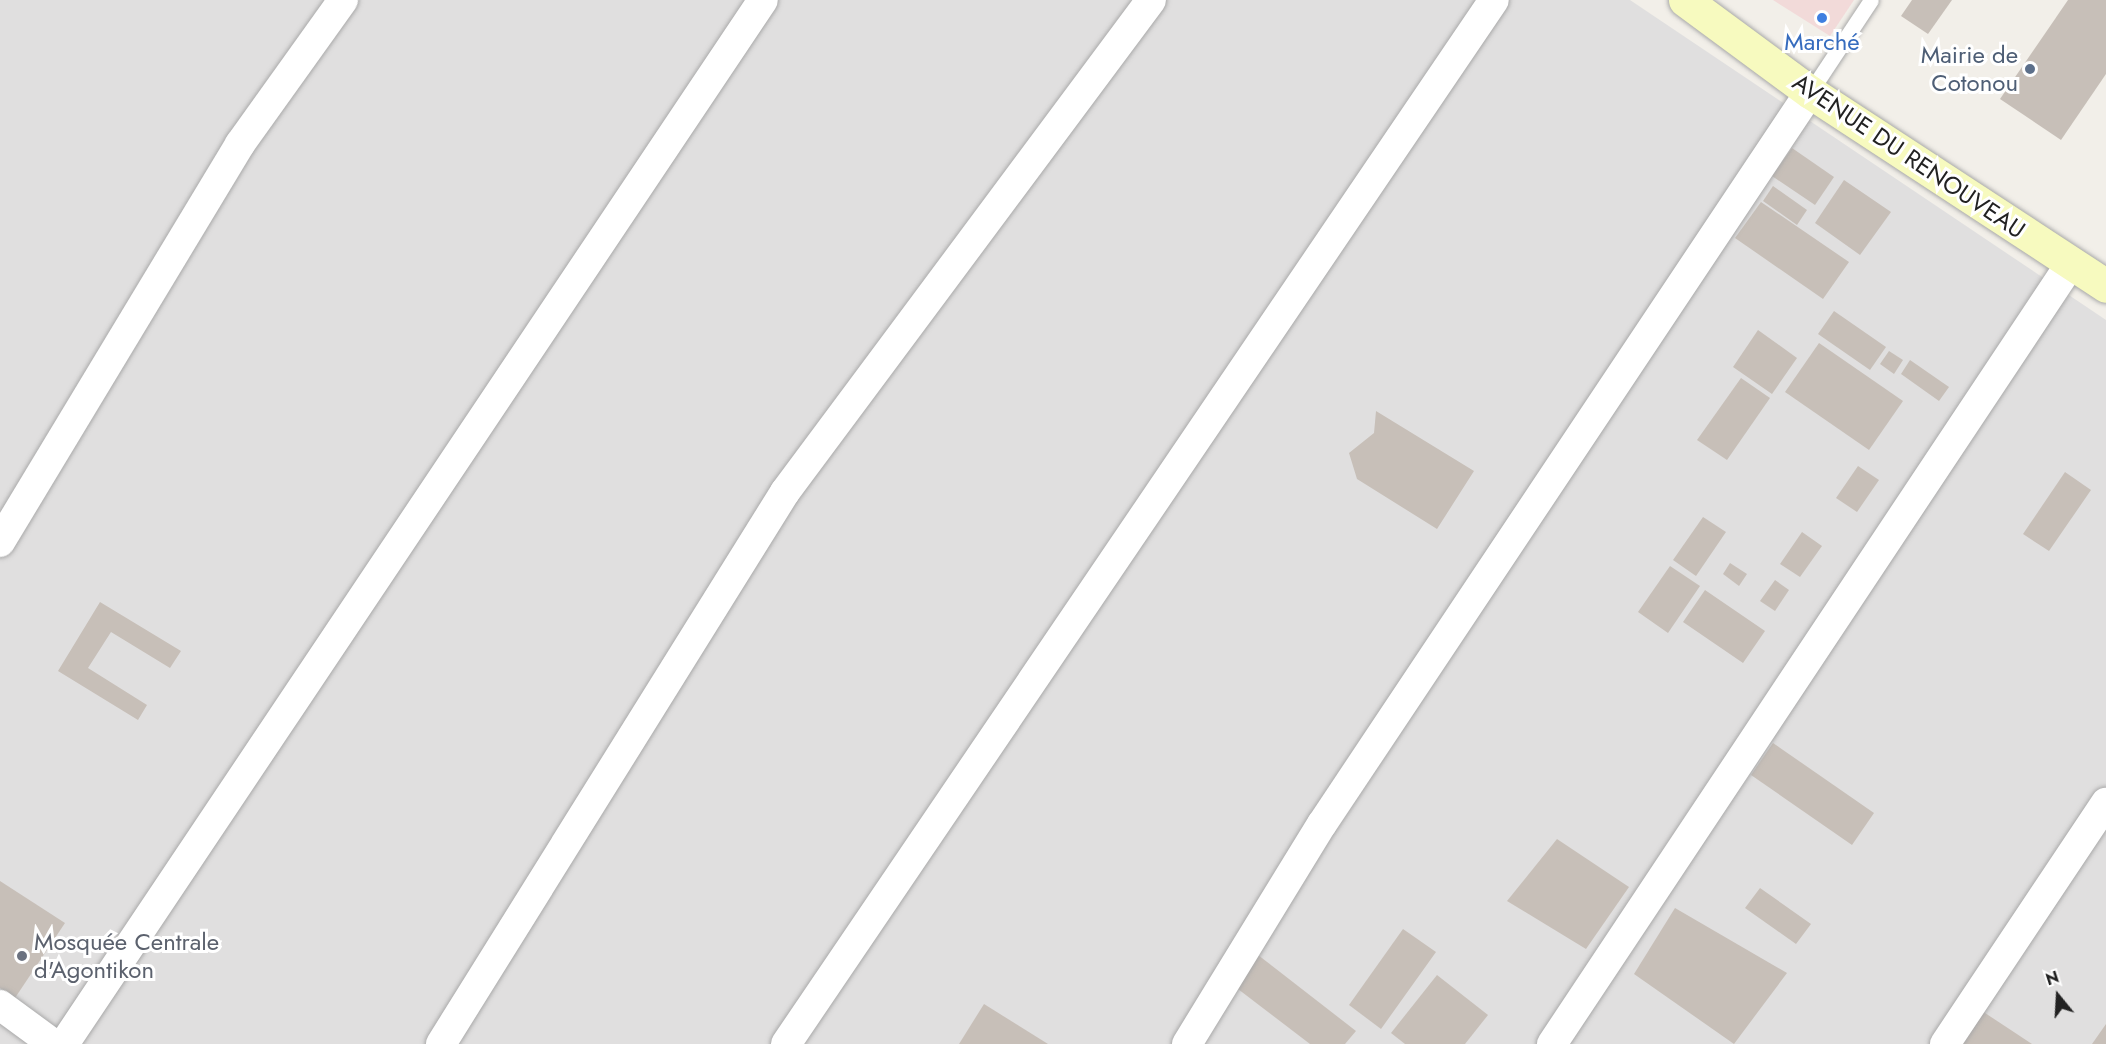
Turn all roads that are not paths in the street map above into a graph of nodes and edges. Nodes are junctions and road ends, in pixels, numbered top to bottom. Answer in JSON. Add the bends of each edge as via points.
{"nodes":[{"id":1,"x":343,"y":0,"type":"edge"},
{"id":2,"x":763,"y":0,"type":"edge"},
{"id":3,"x":1151,"y":0,"type":"edge"},
{"id":4,"x":1494,"y":0,"type":"edge"},
{"id":5,"x":1685,"y":0,"type":"edge"},
{"id":6,"x":1871,"y":0,"type":"edge"},
{"id":7,"x":1810,"y":92,"type":"junction"},
{"id":8,"x":2071,"y":263,"type":"junction"},
{"id":9,"x":2106,"y":286,"type":"edge"},
{"id":10,"x":0,"y":542,"type":"edge"},
{"id":11,"x":2106,"y":803,"type":"edge"},
{"id":12,"x":0,"y":1005,"type":"edge"},
{"id":13,"x":53,"y":1044,"type":"edge"},
{"id":14,"x":64,"y":1044,"type":"edge"},
{"id":15,"x":441,"y":1044,"type":"edge"},
{"id":16,"x":786,"y":1044,"type":"edge"},
{"id":17,"x":1187,"y":1044,"type":"edge"},
{"id":18,"x":1552,"y":1044,"type":"edge"},
{"id":19,"x":1945,"y":1044,"type":"edge"}],
"edges":[{"from":1,"to":10,"type":"street","via":[[240,144]]},
{"from":2,"to":14,"type":"street"},
{"from":3,"to":15,"type":"street","via":[[785,492]]},
{"from":4,"to":16,"type":"street"},
{"from":5,"to":7,"type":"main road","name":"AVENUE DU RENOUVEAU"},
{"from":6,"to":7,"type":"lane"},
{"from":7,"to":8,"type":"main road","name":"AVENUE DU RENOUVEAU"},
{"from":7,"to":17,"type":"street","via":[[1322,824]]},
{"from":8,"to":9,"type":"main road","name":"AVENUE DU RENOUVEAU"},
{"from":8,"to":18,"type":"street"},
{"from":11,"to":19,"type":"street"},
{"from":12,"to":13,"type":"street"}]}
